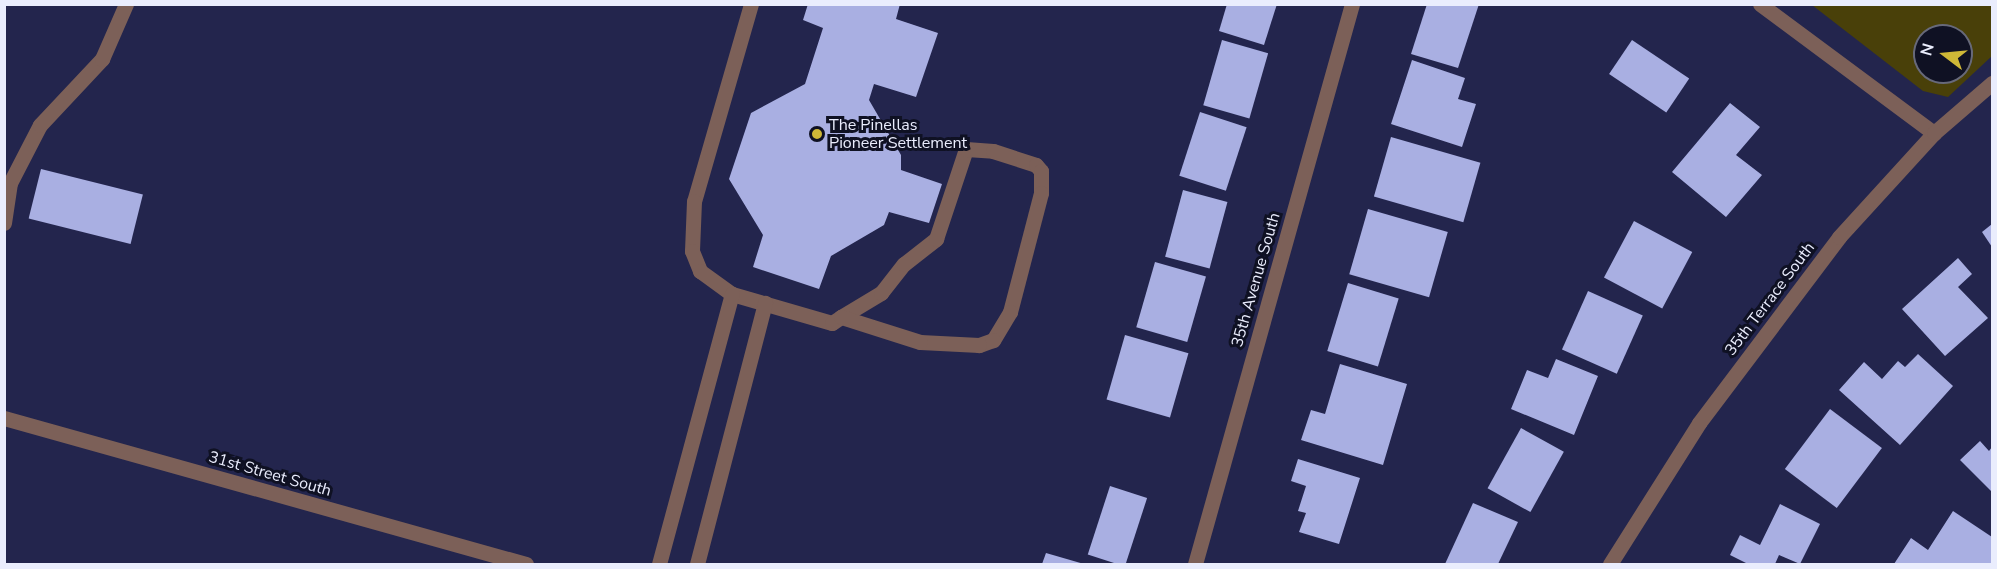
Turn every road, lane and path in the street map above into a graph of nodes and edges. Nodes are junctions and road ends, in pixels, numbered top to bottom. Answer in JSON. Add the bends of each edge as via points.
{"nodes":[{"id":1,"x":126,"y":4,"type":"edge"},
{"id":2,"x":751,"y":4,"type":"edge"},
{"id":3,"x":1352,"y":4,"type":"edge"},
{"id":4,"x":1760,"y":4,"type":"edge"},
{"id":5,"x":1992,"y":83,"type":"edge"},
{"id":6,"x":1934,"y":133,"type":"junction"},
{"id":7,"x":4,"y":223,"type":"edge"},
{"id":8,"x":732,"y":294,"type":"junction"},
{"id":9,"x":765,"y":303,"type":"junction"},
{"id":10,"x":841,"y":317,"type":"junction"},
{"id":11,"x":4,"y":418,"type":"edge"},
{"id":12,"x":526,"y":564,"type":"edge"},
{"id":13,"x":658,"y":564,"type":"edge"},
{"id":14,"x":697,"y":564,"type":"edge"},
{"id":15,"x":1195,"y":564,"type":"edge"},
{"id":16,"x":1610,"y":564,"type":"edge"}],
"edges":[{"from":1,"to":7,"type":"street","via":[[102,59],[40,125],[10,183]]},
{"from":2,"to":8,"type":"street","via":[[694,201],[692,251],[700,272]]},
{"from":3,"to":15,"type":"street","name":"35th Avenue South"},
{"from":4,"to":6,"type":"street"},
{"from":5,"to":6,"type":"street","name":"35th Terrace South"},
{"from":6,"to":16,"type":"street","name":"35th Terrace South","via":[[1839,237],[1760,340],[1700,423]]},
{"from":8,"to":9,"type":"street"},
{"from":8,"to":13,"type":"street"},
{"from":9,"to":10,"type":"street","via":[[832,323]]},
{"from":9,"to":14,"type":"street"},
{"from":10,"to":10,"type":"street","via":[[881,293],[903,264],[936,239],[966,149],[993,152],[1036,165],[1041,171],[1041,193],[1010,312],[993,340],[979,345],[921,342]]},
{"from":11,"to":12,"type":"street","name":"31st Street South"}]}
